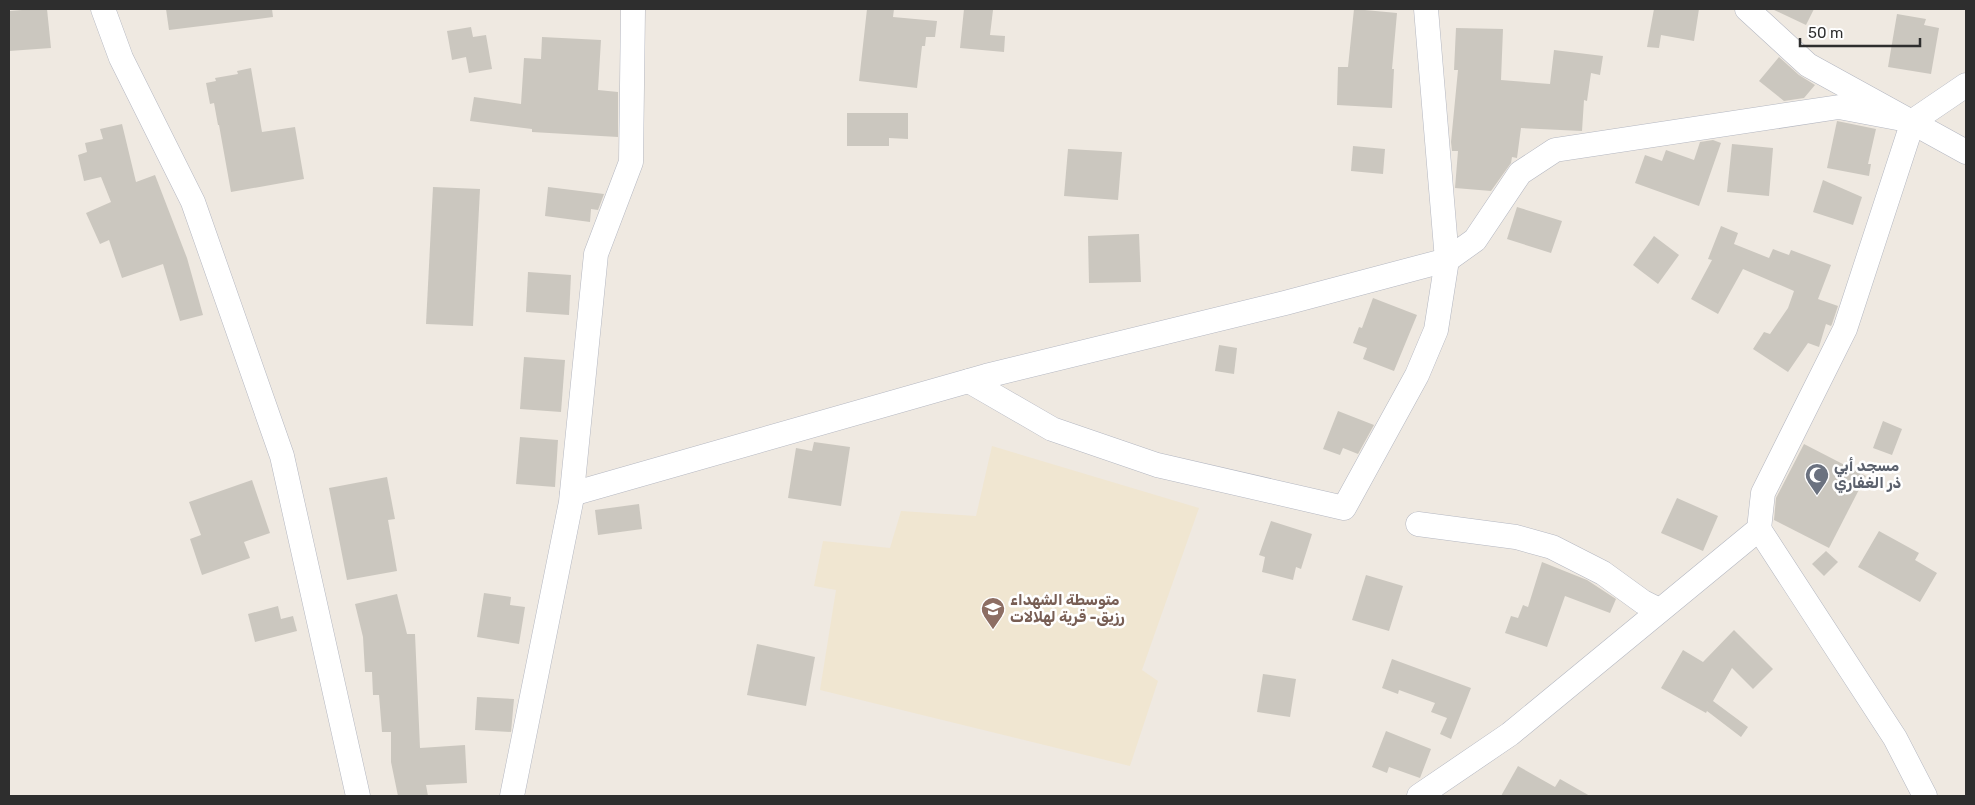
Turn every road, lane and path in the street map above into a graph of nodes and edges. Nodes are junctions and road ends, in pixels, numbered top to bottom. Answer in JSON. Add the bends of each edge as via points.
{"nodes":[{"id":1,"x":86,"y":9,"type":"edge"},
{"id":2,"x":103,"y":9,"type":"edge"},
{"id":3,"x":633,"y":9,"type":"edge"},
{"id":4,"x":1426,"y":9,"type":"edge"},
{"id":5,"x":1747,"y":9,"type":"edge"},
{"id":6,"x":121,"y":58,"type":"junction"},
{"id":7,"x":1966,"y":85,"type":"edge"},
{"id":8,"x":1913,"y":121,"type":"junction"},
{"id":9,"x":1966,"y":152,"type":"edge"},
{"id":10,"x":1447,"y":260,"type":"junction"},
{"id":11,"x":969,"y":381,"type":"junction"},
{"id":12,"x":572,"y":494,"type":"junction"},
{"id":13,"x":1418,"y":524,"type":"dead end"},
{"id":14,"x":1759,"y":529,"type":"junction"},
{"id":15,"x":1659,"y":610,"type":"junction"},
{"id":16,"x":358,"y":796,"type":"edge"},
{"id":17,"x":512,"y":796,"type":"edge"},
{"id":18,"x":1419,"y":796,"type":"edge"},
{"id":19,"x":1925,"y":796,"type":"edge"}],
"edges":[{"from":1,"to":6,"type":"street"},
{"from":2,"to":6,"type":"street"},
{"from":3,"to":12,"type":"street","via":[[631,162],[596,254]]},
{"from":4,"to":10,"type":"street"},
{"from":5,"to":8,"type":"street","via":[[1808,65]]},
{"from":6,"to":16,"type":"street","via":[[193,202],[282,456]]},
{"from":7,"to":8,"type":"street"},
{"from":8,"to":9,"type":"street"},
{"from":8,"to":10,"type":"street","via":[[1839,107],[1555,150],[1520,173],[1474,240]]},
{"from":8,"to":14,"type":"street","via":[[1845,329],[1763,493]]},
{"from":10,"to":11,"type":"street"},
{"from":10,"to":11,"type":"street","via":[[1436,330],[1417,375],[1344,508],[1157,465],[1052,429]]},
{"from":11,"to":12,"type":"street"},
{"from":12,"to":17,"type":"street"},
{"from":13,"to":15,"type":"street","via":[[1516,537],[1552,547],[1603,573]]},
{"from":14,"to":15,"type":"street"},
{"from":14,"to":19,"type":"street","via":[[1895,738]]},
{"from":15,"to":18,"type":"street","via":[[1510,734]]}]}
